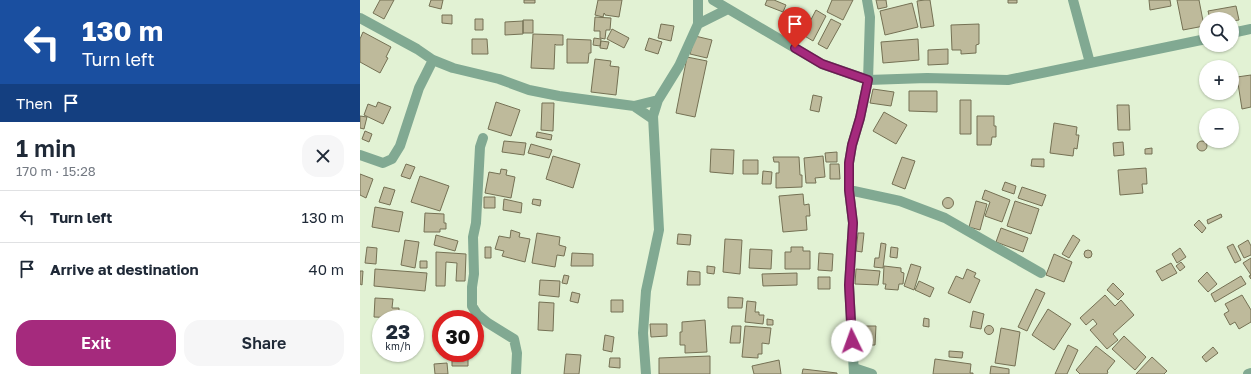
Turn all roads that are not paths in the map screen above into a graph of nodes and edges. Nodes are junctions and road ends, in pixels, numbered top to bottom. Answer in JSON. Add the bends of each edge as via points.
{"nodes":[{"id":1,"x":698,"y":0,"type":"edge"},
{"id":2,"x":713,"y":0,"type":"edge"},
{"id":3,"x":867,"y":0,"type":"edge"},
{"id":4,"x":1073,"y":0,"type":"edge"},
{"id":5,"x":728,"y":9,"type":"junction"},
{"id":6,"x":360,"y":18,"type":"edge"},
{"id":7,"x":698,"y":24,"type":"junction"},
{"id":8,"x":1251,"y":29,"type":"edge"},
{"id":9,"x":1239,"y":32,"type":"edge"},
{"id":10,"x":1199,"y":40,"type":"edge"},
{"id":11,"x":433,"y":60,"type":"junction"},
{"id":12,"x":1090,"y":63,"type":"junction"},
{"id":13,"x":868,"y":80,"type":"junction"},
{"id":14,"x":658,"y":100,"type":"junction"},
{"id":15,"x":634,"y":106,"type":"junction"},
{"id":16,"x":653,"y":119,"type":"junction"},
{"id":17,"x":483,"y":138,"type":"dead end"},
{"id":18,"x":360,"y":155,"type":"edge"},
{"id":19,"x":849,"y":190,"type":"junction"},
{"id":20,"x":1041,"y":273,"type":"dead end"},
{"id":21,"x":854,"y":371,"type":"edge"},
{"id":22,"x":516,"y":374,"type":"edge"},
{"id":23,"x":646,"y":374,"type":"edge"},
{"id":24,"x":872,"y":374,"type":"edge"}],
"edges":[{"from":1,"to":7,"type":"street"},
{"from":2,"to":5,"type":"street"},
{"from":3,"to":13,"type":"street","via":[[870,17]]},
{"from":4,"to":12,"type":"street"},
{"from":5,"to":7,"type":"street"},
{"from":5,"to":13,"type":"street","via":[[822,64]]},
{"from":6,"to":11,"type":"street"},
{"from":7,"to":14,"type":"street","via":[[679,66]]},
{"from":8,"to":9,"type":"street"},
{"from":10,"to":12,"type":"street"},
{"from":11,"to":15,"type":"street","via":[[529,90]]},
{"from":11,"to":18,"type":"street","via":[[419,88],[400,146],[392,160],[383,163]]},
{"from":12,"to":13,"type":"street","via":[[1008,80]]},
{"from":13,"to":19,"type":"street","via":[[852,145]]},
{"from":14,"to":15,"type":"street"},
{"from":14,"to":16,"type":"street"},
{"from":15,"to":16,"type":"street"},
{"from":16,"to":23,"type":"street","via":[[659,230],[646,291],[643,333]]},
{"from":17,"to":22,"type":"street","via":[[480,147],[473,237],[472,306],[488,323],[514,339],[517,353]]},
{"from":19,"to":20,"type":"street","via":[[900,201],[944,218]]},
{"from":19,"to":21,"type":"street","via":[[853,223],[849,285]]},
{"from":21,"to":24,"type":"street"}]}
